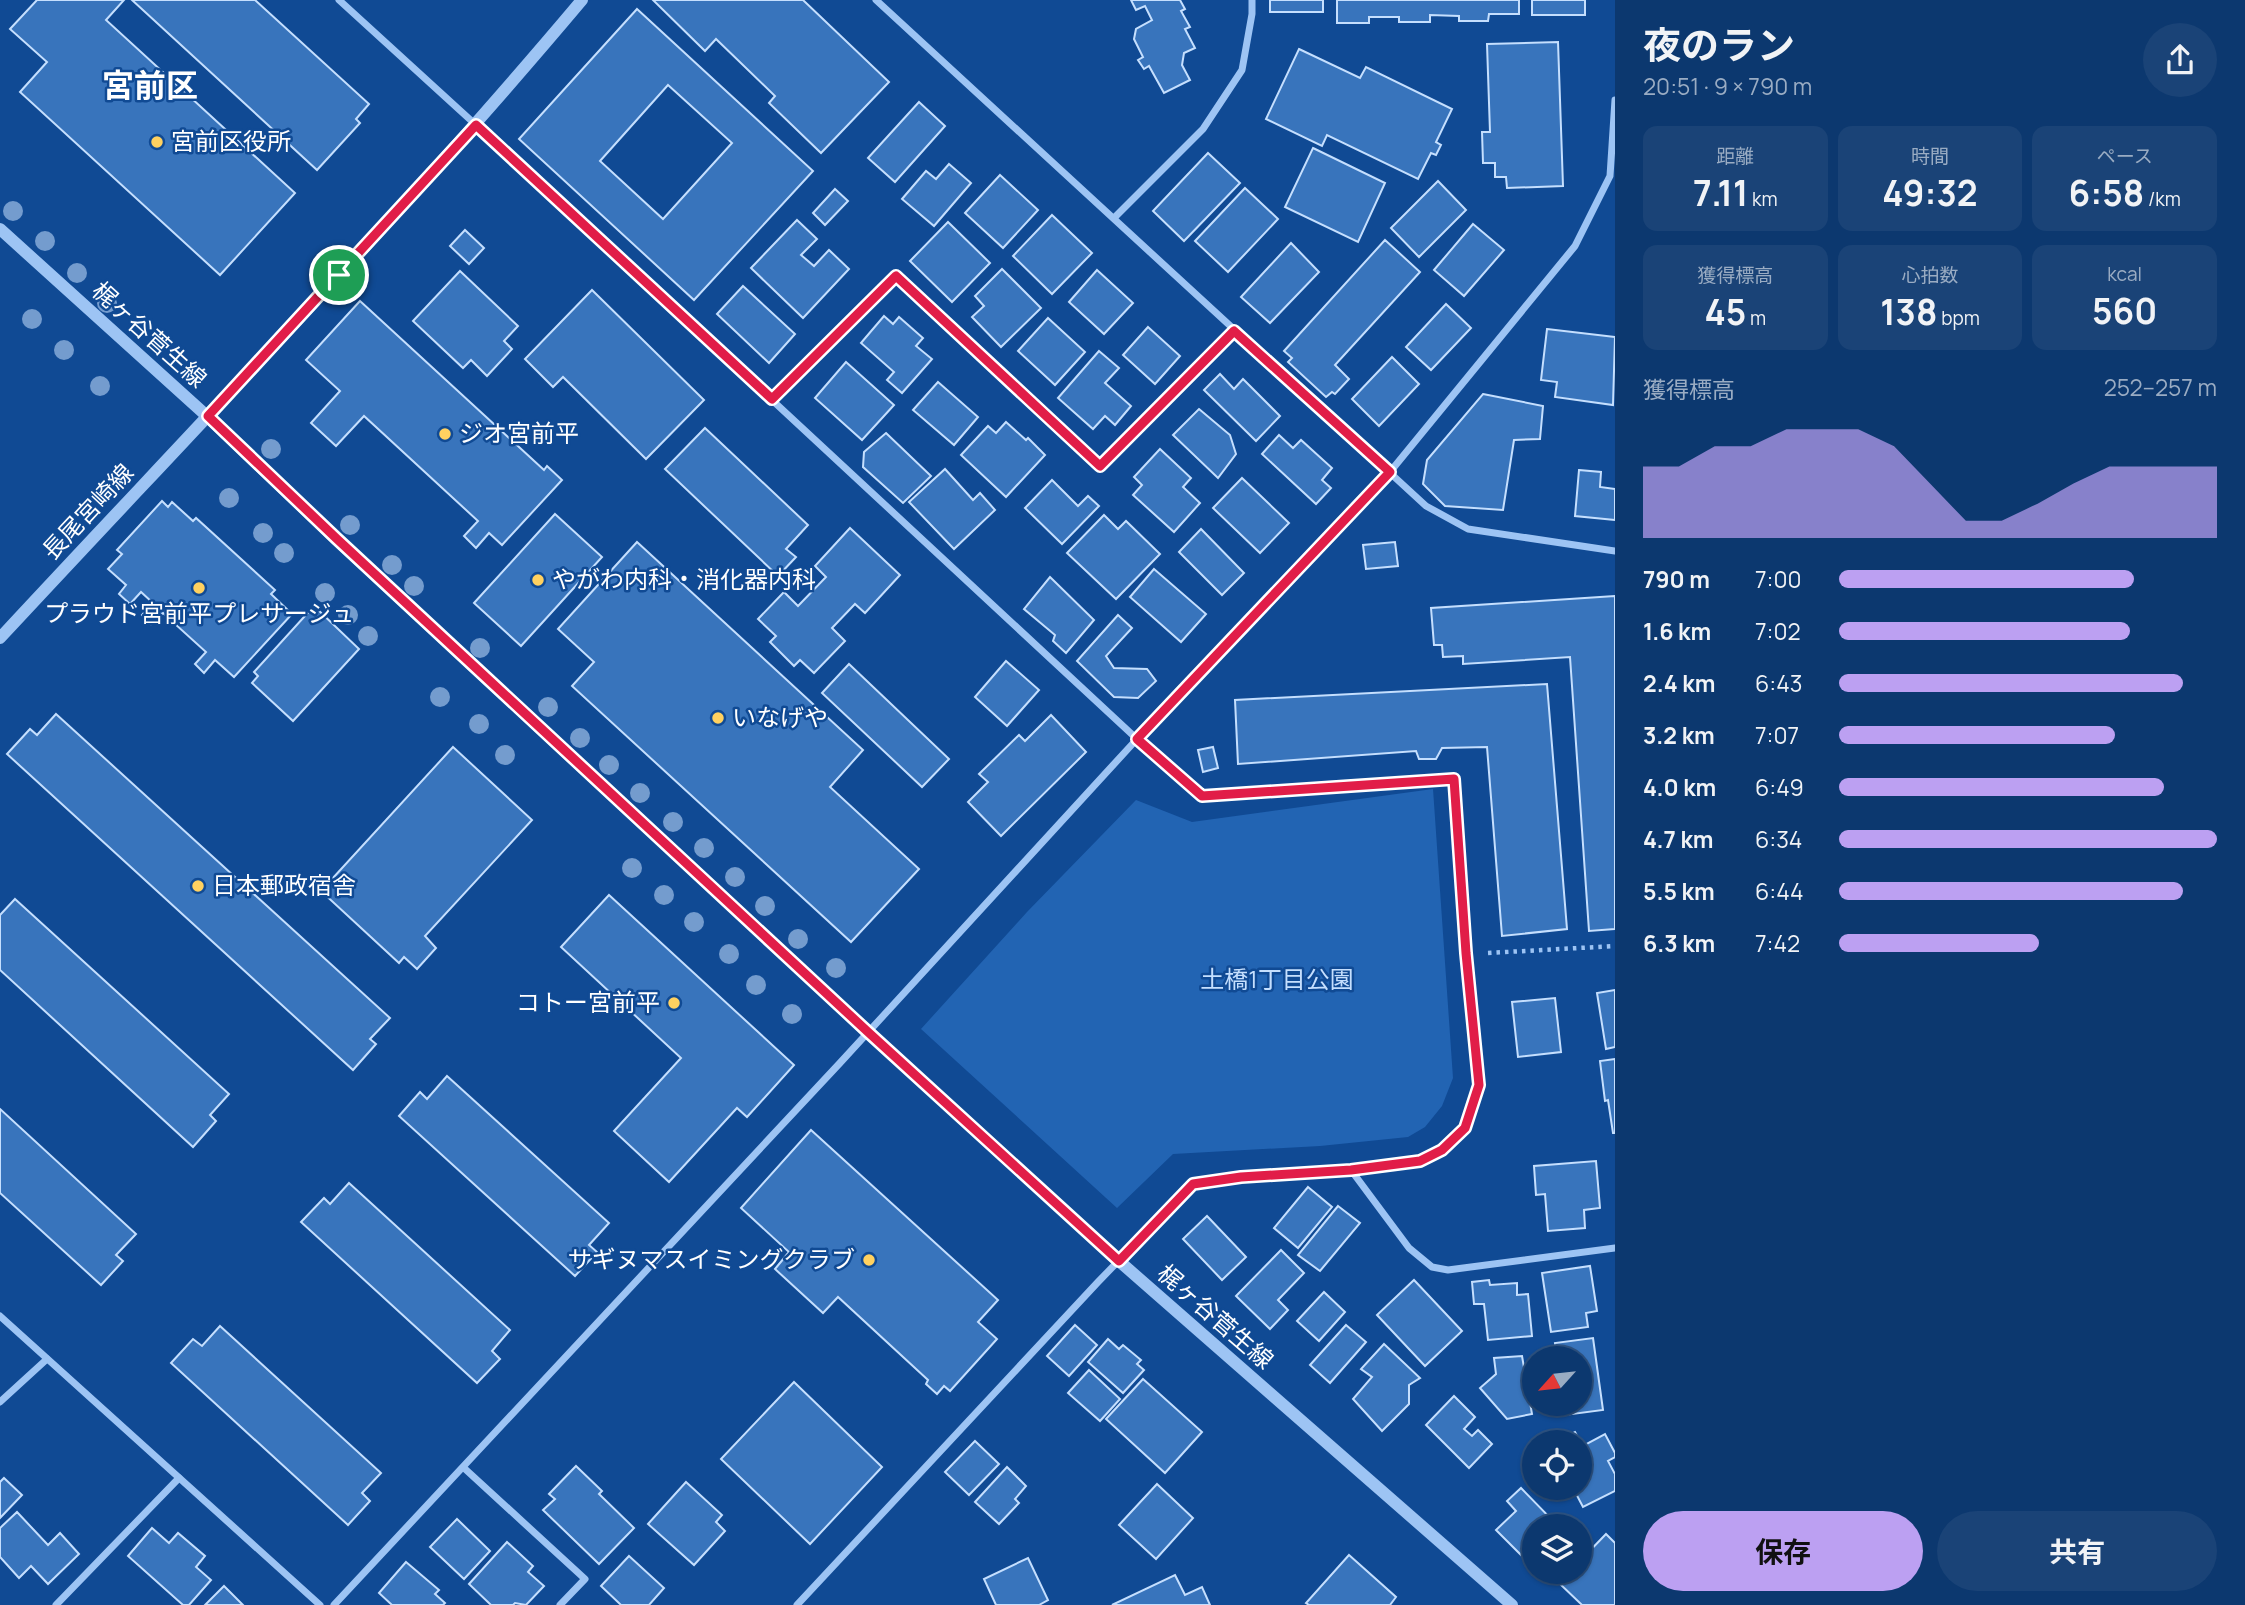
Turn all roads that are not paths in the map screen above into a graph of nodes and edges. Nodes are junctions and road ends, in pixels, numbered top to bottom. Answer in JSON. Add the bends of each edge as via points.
{"nodes":[{"id":1,"x":339,"y":0,"type":"edge"},
{"id":2,"x":582,"y":0,"type":"edge"},
{"id":3,"x":876,"y":0,"type":"edge"},
{"id":4,"x":1252,"y":0,"type":"edge"},
{"id":5,"x":1615,"y":100,"type":"edge"},
{"id":6,"x":476,"y":125,"type":"junction"},
{"id":7,"x":1114,"y":218,"type":"junction"},
{"id":8,"x":0,"y":229,"type":"edge"},
{"id":9,"x":1234,"y":331,"type":"junction"},
{"id":10,"x":772,"y":399,"type":"junction"},
{"id":11,"x":208,"y":416,"type":"junction"},
{"id":12,"x":1390,"y":472,"type":"junction"},
{"id":13,"x":1615,"y":551,"type":"edge"},
{"id":14,"x":0,"y":638,"type":"edge"},
{"id":15,"x":1137,"y":739,"type":"junction"},
{"id":16,"x":868,"y":1032,"type":"junction"},
{"id":17,"x":1351,"y":1170,"type":"junction"},
{"id":18,"x":1615,"y":1248,"type":"edge"},
{"id":19,"x":1119,"y":1261,"type":"junction"},
{"id":20,"x":0,"y":1316,"type":"edge"},
{"id":21,"x":47,"y":1359,"type":"junction"},
{"id":22,"x":0,"y":1402,"type":"edge"},
{"id":23,"x":464,"y":1468,"type":"junction"},
{"id":24,"x":179,"y":1478,"type":"junction"},
{"id":25,"x":56,"y":1605,"type":"edge"},
{"id":26,"x":320,"y":1605,"type":"edge"},
{"id":27,"x":334,"y":1605,"type":"edge"},
{"id":28,"x":560,"y":1605,"type":"edge"},
{"id":29,"x":797,"y":1605,"type":"edge"},
{"id":30,"x":1512,"y":1605,"type":"edge"}],
"edges":[{"from":1,"to":6,"type":"street"},
{"from":2,"to":6,"type":"street","name":"長尾宮崎線"},
{"from":3,"to":7,"type":"street"},
{"from":4,"to":7,"type":"street","via":[[1242,70],[1203,129]]},
{"from":5,"to":12,"type":"street","via":[[1610,176],[1575,246]]},
{"from":6,"to":10,"type":"street"},
{"from":6,"to":11,"type":"street","name":"長尾宮崎線"},
{"from":7,"to":9,"type":"street"},
{"from":8,"to":11,"type":"street","name":"梶ヶ谷菅生線"},
{"from":9,"to":10,"type":"street","via":[[1100,466],[896,276]]},
{"from":9,"to":12,"type":"street"},
{"from":10,"to":15,"type":"street"},
{"from":11,"to":14,"type":"street","name":"長尾宮崎線"},
{"from":11,"to":16,"type":"street","name":"梶ヶ谷菅生線"},
{"from":12,"to":13,"type":"street","via":[[1426,506],[1468,528]]},
{"from":12,"to":15,"type":"street"},
{"from":15,"to":16,"type":"street"},
{"from":15,"to":17,"type":"street","via":[[1202,796],[1454,779],[1479,1085],[1465,1128],[1442,1150],[1420,1161]]},
{"from":16,"to":19,"type":"street","name":"梶ヶ谷菅生線"},
{"from":16,"to":23,"type":"street"},
{"from":17,"to":18,"type":"street","via":[[1409,1248],[1432,1267],[1448,1270]]},
{"from":17,"to":19,"type":"street","via":[[1193,1184]]},
{"from":19,"to":29,"type":"street"},
{"from":19,"to":30,"type":"street","name":"梶ヶ谷菅生線"},
{"from":20,"to":21,"type":"street"},
{"from":21,"to":22,"type":"street"},
{"from":21,"to":24,"type":"street"},
{"from":23,"to":27,"type":"street"},
{"from":23,"to":28,"type":"street","via":[[585,1579]]},
{"from":24,"to":25,"type":"street"},
{"from":24,"to":26,"type":"street"}]}
